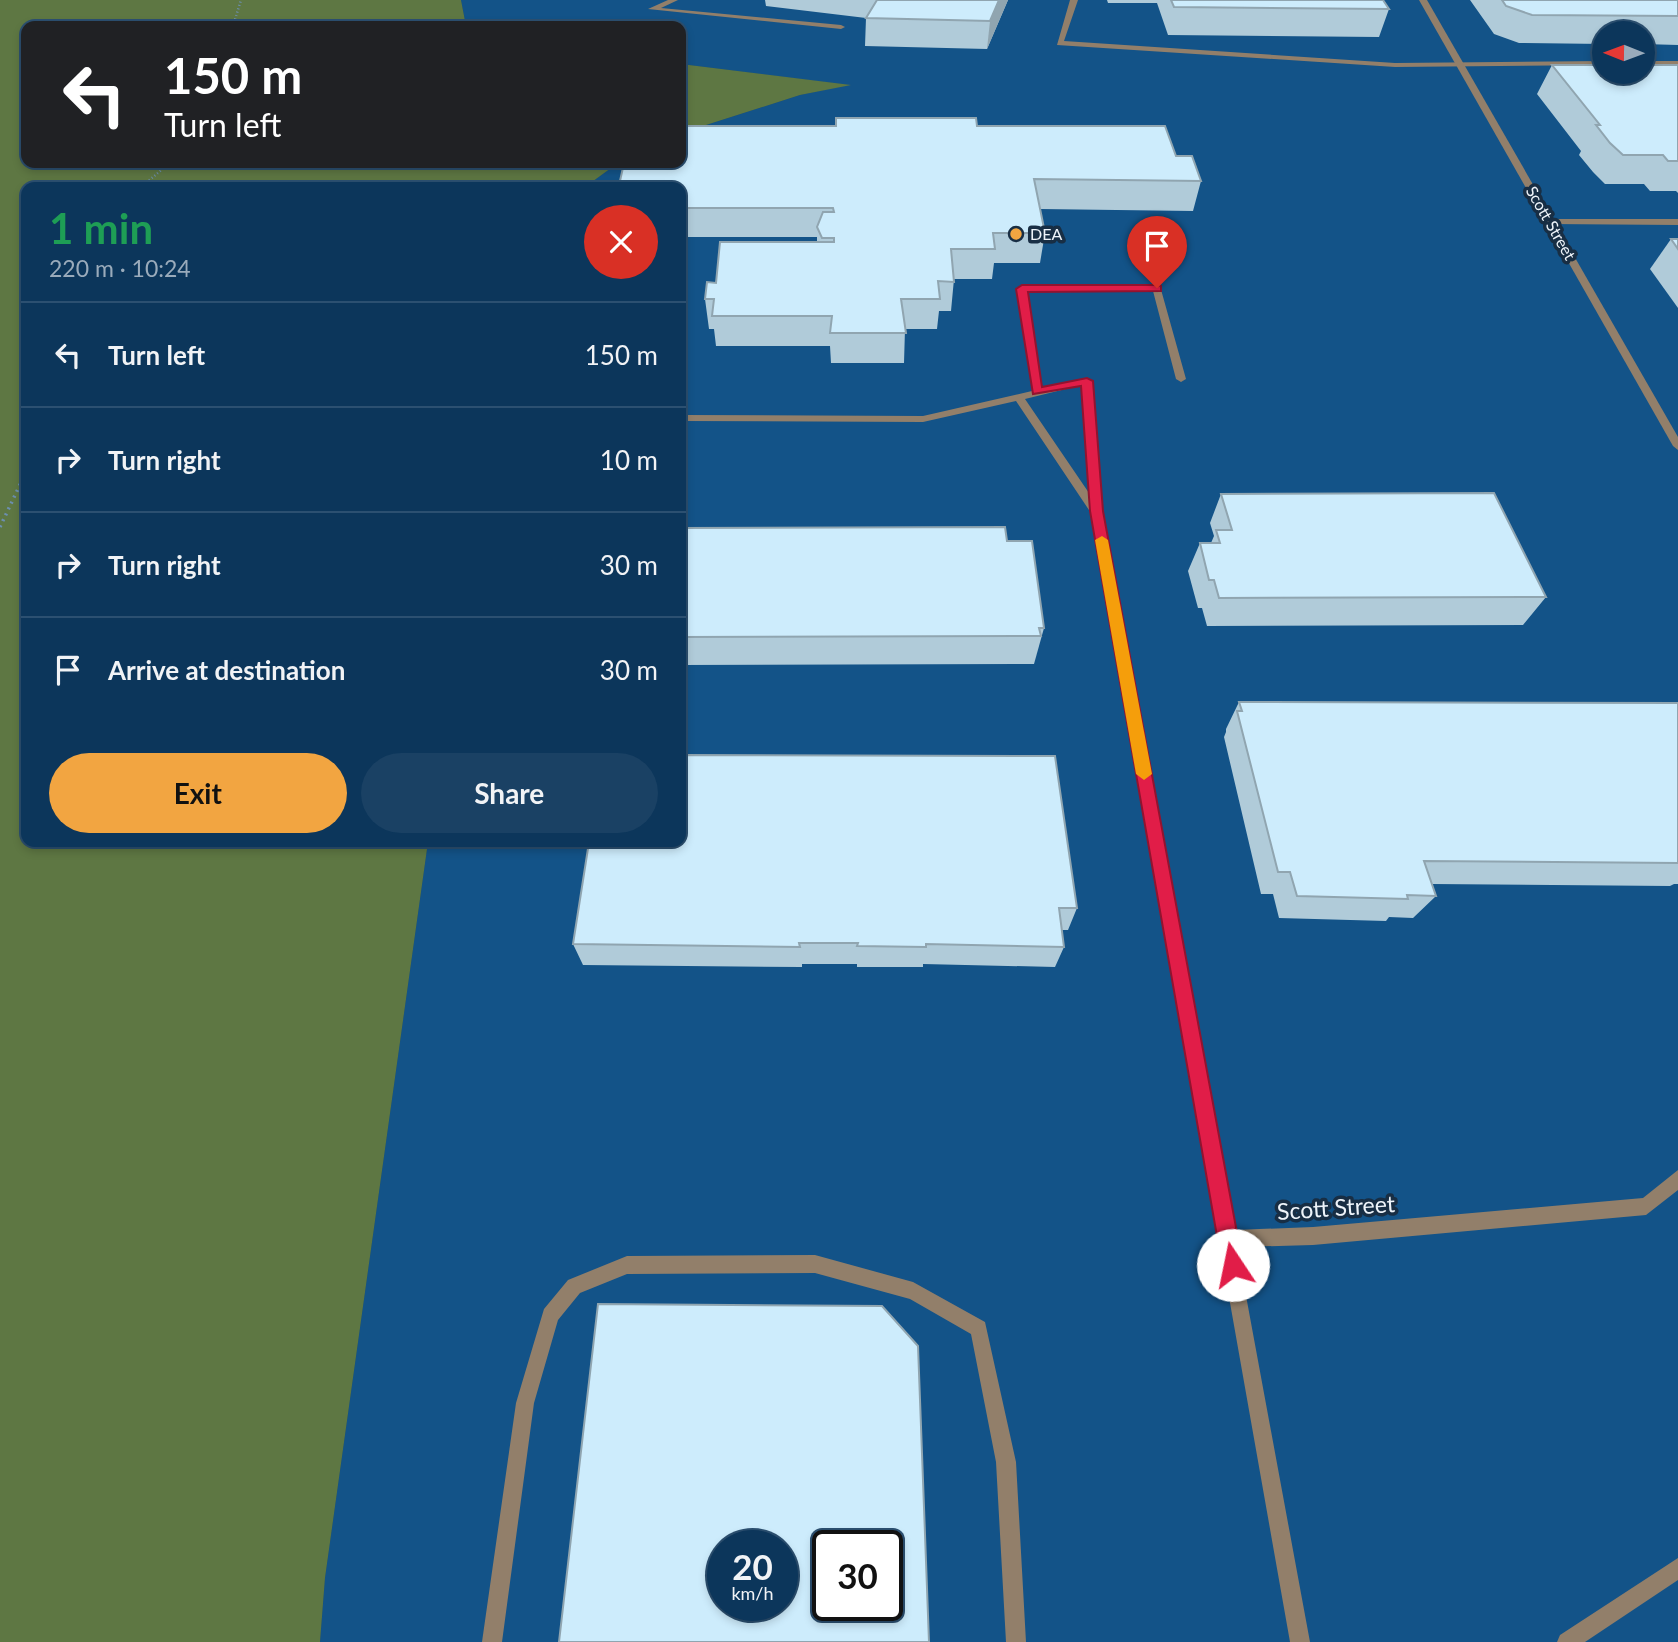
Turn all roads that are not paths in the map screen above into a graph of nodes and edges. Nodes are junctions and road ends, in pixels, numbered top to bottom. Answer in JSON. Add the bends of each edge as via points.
{"nodes":[{"id":1,"x":674,"y":0,"type":"edge"},
{"id":2,"x":1074,"y":0,"type":"edge"},
{"id":3,"x":1423,"y":0,"type":"edge"},
{"id":4,"x":841,"y":27,"type":"dead end"},
{"id":5,"x":1458,"y":62,"type":"junction"},
{"id":6,"x":1592,"y":63,"type":"edge"},
{"id":7,"x":1656,"y":63,"type":"edge"},
{"id":8,"x":1678,"y":63,"type":"edge"},
{"id":9,"x":1549,"y":220,"type":"junction"},
{"id":10,"x":1678,"y":222,"type":"edge"},
{"id":11,"x":1181,"y":379,"type":"dead end"},
{"id":12,"x":1037,"y":392,"type":"junction"},
{"id":13,"x":1018,"y":396,"type":"junction"},
{"id":14,"x":686,"y":418,"type":"edge"},
{"id":15,"x":1678,"y":446,"type":"edge"},
{"id":16,"x":1096,"y":511,"type":"junction"},
{"id":17,"x":1678,"y":1179,"type":"edge"},
{"id":18,"x":1227,"y":1239,"type":"junction"},
{"id":19,"x":1678,"y":1568,"type":"edge"},
{"id":20,"x":492,"y":1642,"type":"edge"},
{"id":21,"x":1016,"y":1642,"type":"edge"},
{"id":22,"x":1300,"y":1642,"type":"edge"},
{"id":23,"x":1567,"y":1642,"type":"edge"}],
"edges":[{"from":1,"to":4,"type":"street","via":[[652,9]]},
{"from":2,"to":5,"type":"street","via":[[1060,43],[1395,65]]},
{"from":3,"to":5,"type":"street","name":"Scott Street"},
{"from":5,"to":6,"type":"street"},
{"from":5,"to":9,"type":"street","name":"Scott Street"},
{"from":7,"to":8,"type":"street"},
{"from":9,"to":10,"type":"street"},
{"from":9,"to":15,"type":"street","name":"Scott Street"},
{"from":11,"to":12,"type":"street","via":[[1157,288],[1022,289]]},
{"from":12,"to":13,"type":"street"},
{"from":12,"to":16,"type":"street","via":[[1087,381]]},
{"from":13,"to":14,"type":"street","via":[[923,419]]},
{"from":13,"to":16,"type":"street"},
{"from":16,"to":18,"type":"street"},
{"from":17,"to":18,"type":"street","name":"Scott Street","via":[[1646,1206],[1313,1236]]},
{"from":18,"to":22,"type":"street"},
{"from":19,"to":23,"type":"street"},
{"from":20,"to":21,"type":"street","via":[[525,1403],[550,1315],[573,1286],[627,1265],[815,1265],[913,1291],[979,1328],[1006,1462]]}]}
